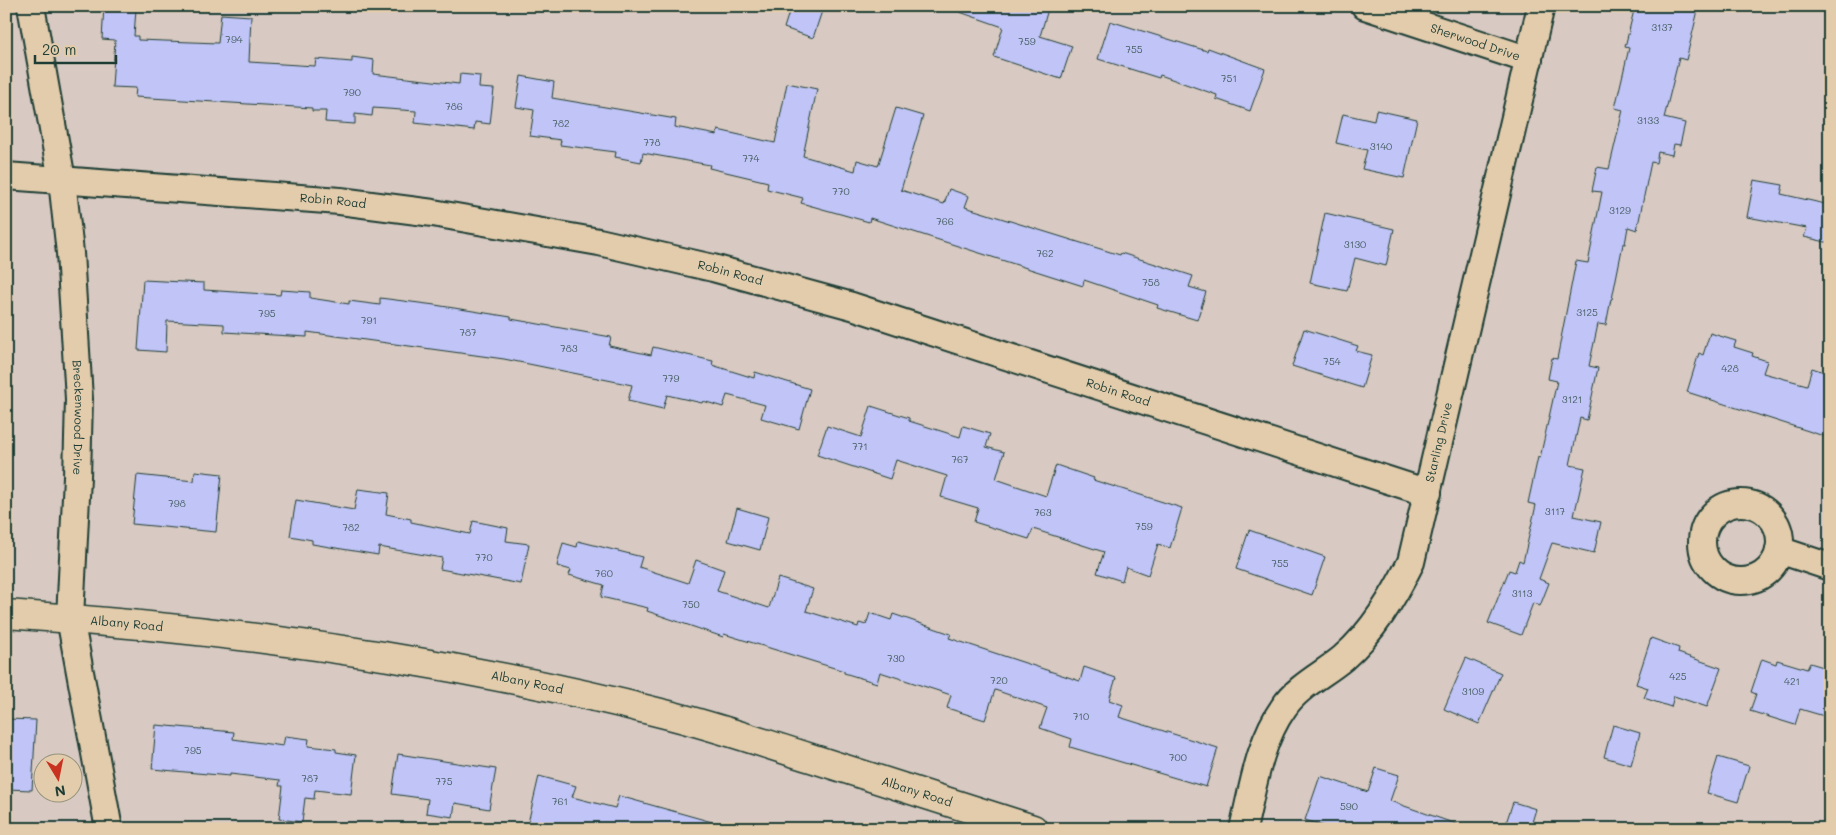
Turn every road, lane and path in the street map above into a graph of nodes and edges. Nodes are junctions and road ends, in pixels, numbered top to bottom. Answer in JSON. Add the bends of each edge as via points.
{"nodes":[{"id":1,"x":31,"y":6,"type":"edge"},
{"id":2,"x":1364,"y":6,"type":"edge"},
{"id":3,"x":1541,"y":6,"type":"edge"},
{"id":4,"x":1529,"y":60,"type":"junction"},
{"id":5,"x":6,"y":176,"type":"edge"},
{"id":6,"x":62,"y":180,"type":"junction"},
{"id":7,"x":1428,"y":493,"type":"junction"},
{"id":8,"x":1779,"y":550,"type":"dead end"},
{"id":9,"x":1830,"y":567,"type":"edge"},
{"id":10,"x":6,"y":614,"type":"edge"},
{"id":11,"x":70,"y":618,"type":"junction"},
{"id":12,"x":109,"y":829,"type":"edge"},
{"id":13,"x":1033,"y":829,"type":"edge"},
{"id":14,"x":1243,"y":829,"type":"edge"}],
"edges":[{"from":1,"to":6,"type":"street","name":"Breckenwood Drive"},
{"from":2,"to":4,"type":"street","name":"Sherwood Drive"},
{"from":3,"to":4,"type":"street","name":"Starling Drive"},
{"from":4,"to":7,"type":"street","name":"Starling Drive"},
{"from":5,"to":6,"type":"street","name":"Robin Road"},
{"from":6,"to":7,"type":"street","name":"Robin Road","via":[[340,201],[433,213],[599,242],[694,263],[852,306]]},
{"from":6,"to":11,"type":"street","name":"Breckenwood Drive","via":[[79,399]]},
{"from":7,"to":14,"type":"street","name":"Starling Drive","via":[[1411,562],[1396,593],[1360,642],[1294,696],[1273,725],[1264,746]]},
{"from":8,"to":9,"type":"street"},
{"from":10,"to":11,"type":"street","name":"Albany Road"},
{"from":11,"to":12,"type":"street","name":"Breckenwood Drive"},
{"from":11,"to":13,"type":"street","name":"Albany Road","via":[[286,642],[434,664],[566,690],[728,732]]}]}
